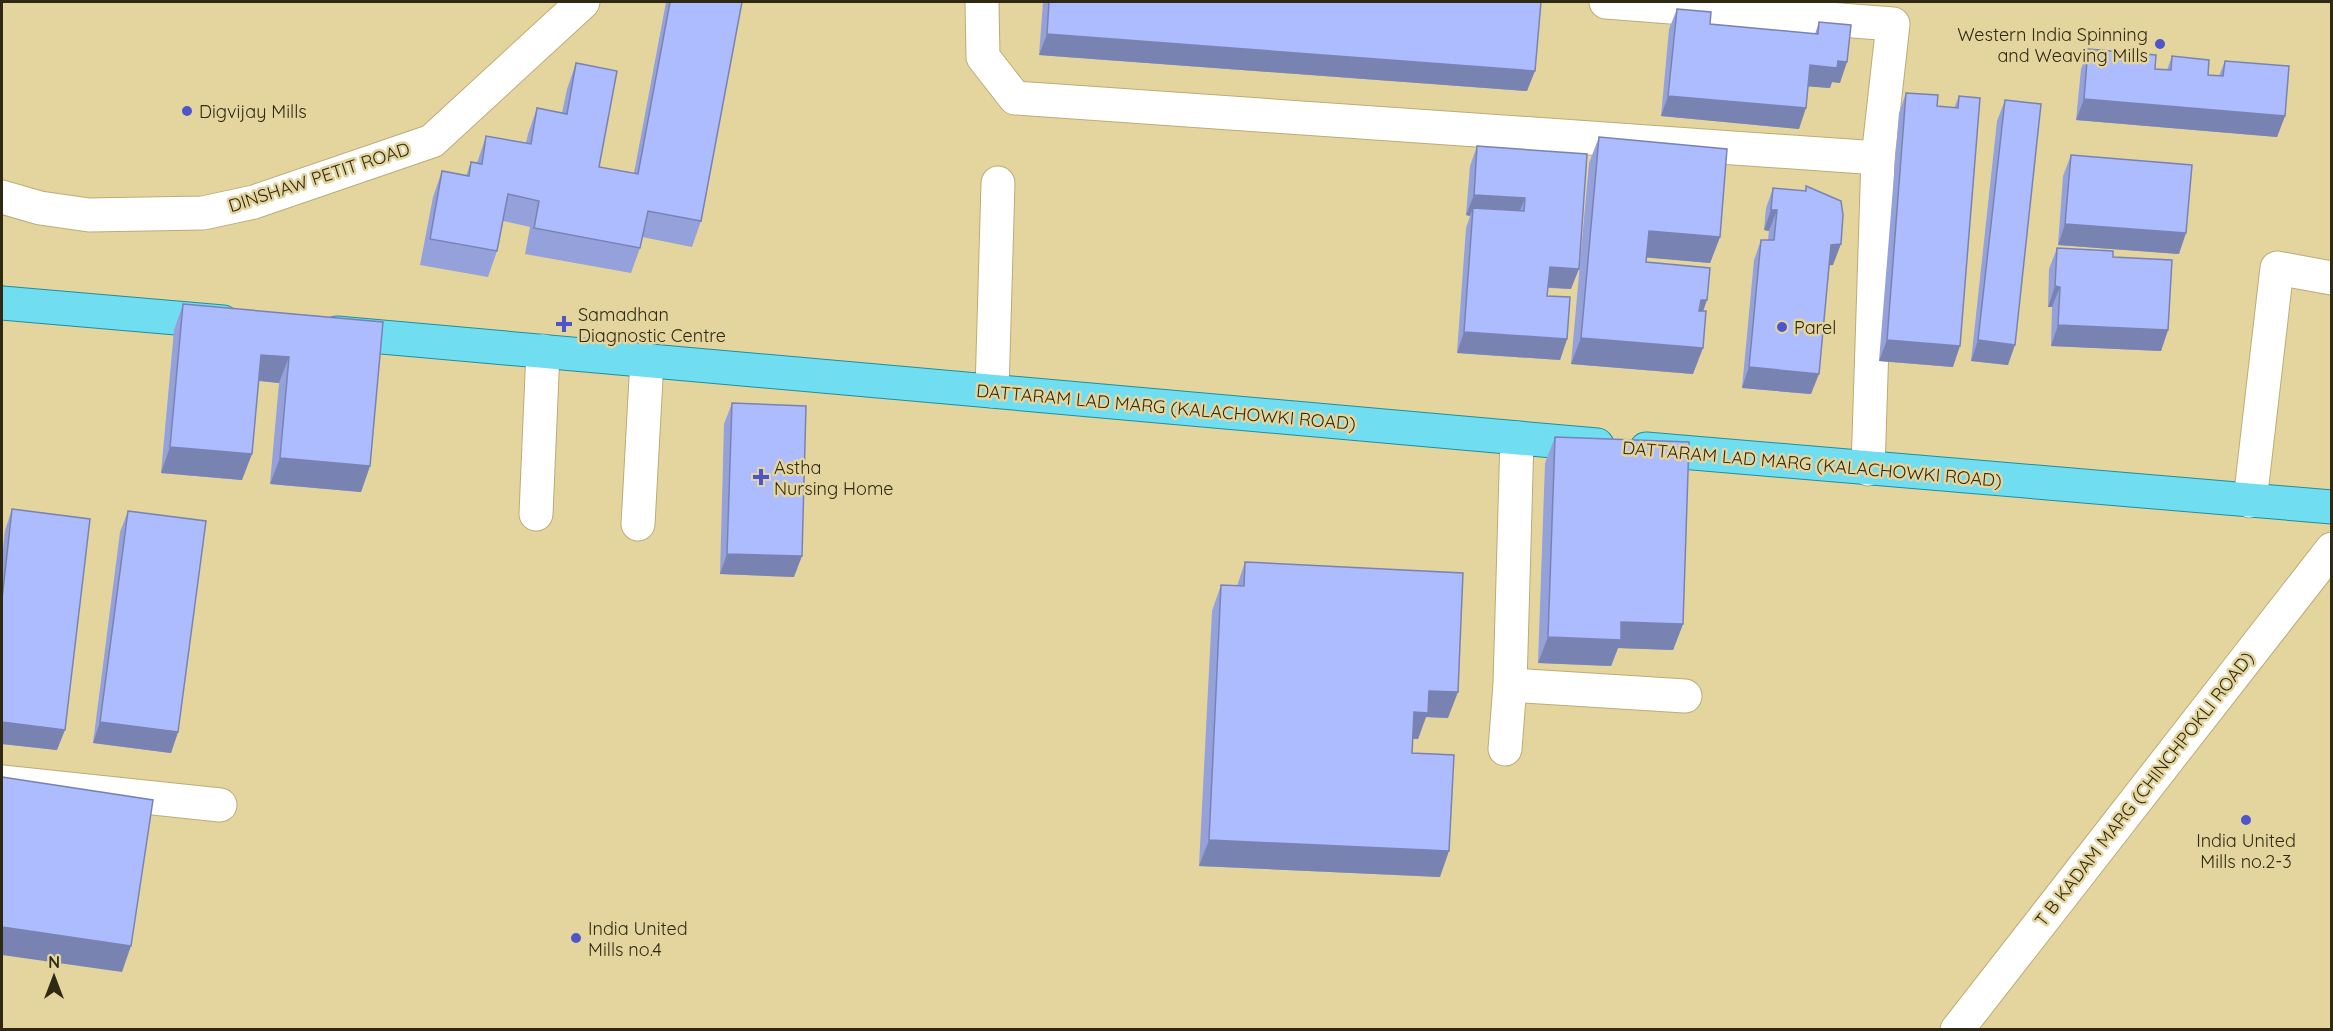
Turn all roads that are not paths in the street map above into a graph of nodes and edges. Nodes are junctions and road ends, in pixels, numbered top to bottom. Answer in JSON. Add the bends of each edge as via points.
{"nodes":[{"id":1,"x":583,"y":2,"type":"edge"},
{"id":2,"x":982,"y":2,"type":"edge"},
{"id":3,"x":1606,"y":2,"type":"edge"},
{"id":4,"x":1878,"y":158,"type":"junction"},
{"id":5,"x":998,"y":183,"type":"dead end"},
{"id":6,"x":2,"y":197,"type":"edge"},
{"id":7,"x":2331,"y":278,"type":"edge"},
{"id":8,"x":2,"y":303,"type":"edge"},
{"id":9,"x":249,"y":325,"type":"edge"},
{"id":10,"x":308,"y":330,"type":"edge"},
{"id":11,"x":543,"y":351,"type":"junction"},
{"id":12,"x":646,"y":360,"type":"junction"},
{"id":13,"x":992,"y":391,"type":"junction"},
{"id":14,"x":1517,"y":438,"type":"junction"},
{"id":15,"x":1868,"y":469,"type":"junction"},
{"id":16,"x":2250,"y":501,"type":"junction"},
{"id":17,"x":2331,"y":507,"type":"edge"},
{"id":18,"x":536,"y":514,"type":"dead end"},
{"id":19,"x":638,"y":524,"type":"dead end"},
{"id":20,"x":2331,"y":549,"type":"edge"},
{"id":21,"x":1510,"y":685,"type":"junction"},
{"id":22,"x":1684,"y":696,"type":"dead end"},
{"id":23,"x":1505,"y":749,"type":"dead end"},
{"id":24,"x":2,"y":782,"type":"edge"},
{"id":25,"x":220,"y":805,"type":"dead end"},
{"id":26,"x":1957,"y":1029,"type":"edge"}],
"edges":[{"from":1,"to":6,"type":"street","name":"DINSHAW PETIT ROAD","via":[[432,141],[254,201],[202,213],[89,215],[40,208]]},
{"from":2,"to":4,"type":"street","via":[[983,57],[1015,98]]},
{"from":3,"to":4,"type":"street","via":[[1893,24]]},
{"from":4,"to":15,"type":"street"},
{"from":5,"to":13,"type":"street"},
{"from":7,"to":16,"type":"street","via":[[2277,268]]},
{"from":8,"to":9,"type":"main road"},
{"from":10,"to":11,"type":"main road","name":"DATTARAM LAD MARG (KALACHOWKI ROAD)"},
{"from":11,"to":12,"type":"main road","name":"DATTARAM LAD MARG (KALACHOWKI ROAD)"},
{"from":11,"to":18,"type":"street"},
{"from":12,"to":13,"type":"main road","name":"DATTARAM LAD MARG (KALACHOWKI ROAD)"},
{"from":12,"to":19,"type":"street"},
{"from":13,"to":14,"type":"main road","name":"DATTARAM LAD MARG (KALACHOWKI ROAD)"},
{"from":14,"to":15,"type":"main road","name":"DATTARAM LAD MARG (KALACHOWKI ROAD)"},
{"from":14,"to":21,"type":"street"},
{"from":15,"to":16,"type":"main road","name":"DATTARAM LAD MARG (KALACHOWKI ROAD)"},
{"from":16,"to":17,"type":"main road","name":"DATTARAM LAD MARG (KALACHOWKI ROAD)"},
{"from":20,"to":26,"type":"street","name":"T B KADAM MARG (CHINCHPOKLI ROAD)"},
{"from":21,"to":22,"type":"street"},
{"from":21,"to":23,"type":"street"},
{"from":24,"to":25,"type":"street"}]}
